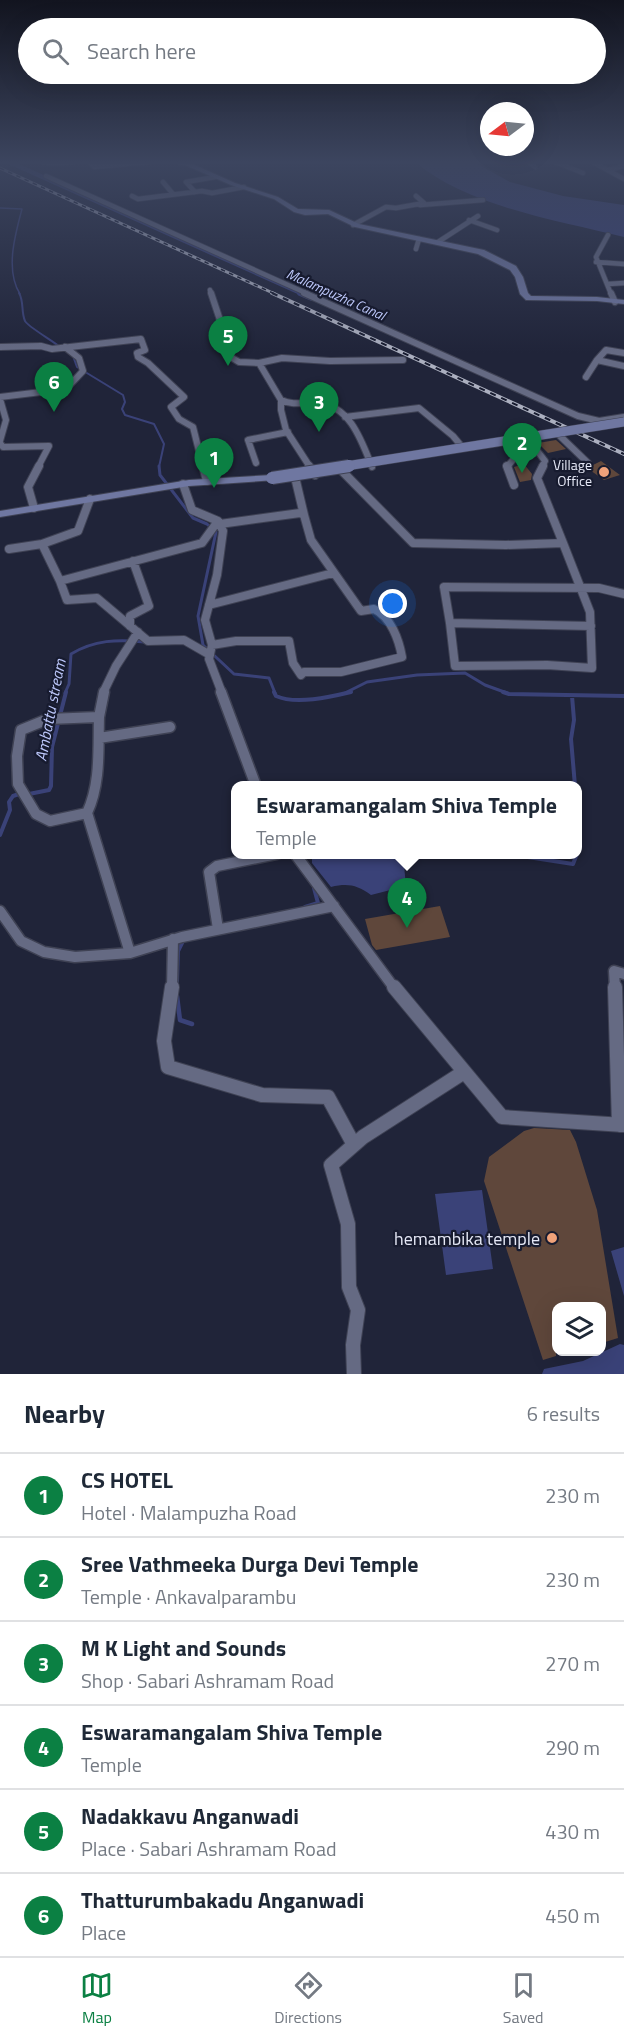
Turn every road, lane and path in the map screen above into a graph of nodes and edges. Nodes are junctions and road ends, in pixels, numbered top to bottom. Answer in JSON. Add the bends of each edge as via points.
{"nodes":[{"id":1,"x":155,"y":225,"type":"edge"},
{"id":2,"x":353,"y":225,"type":"edge"},
{"id":3,"x":462,"y":225,"type":"edge"},
{"id":4,"x":483,"y":225,"type":"edge"},
{"id":5,"x":497,"y":230,"type":"dead end"},
{"id":6,"x":608,"y":235,"type":"dead end"},
{"id":7,"x":419,"y":239,"type":"junction"},
{"id":8,"x":438,"y":242,"type":"junction"},
{"id":9,"x":416,"y":249,"type":"dead end"},
{"id":10,"x":596,"y":262,"type":"junction"},
{"id":11,"x":624,"y":264,"type":"edge"},
{"id":12,"x":624,"y":283,"type":"edge"},
{"id":13,"x":608,"y":284,"type":"junction"},
{"id":14,"x":210,"y":290,"type":"dead end"},
{"id":15,"x":615,"y":302,"type":"junction"},
{"id":16,"x":624,"y":302,"type":"edge"},
{"id":17,"x":0,"y":347,"type":"edge"},
{"id":18,"x":65,"y":348,"type":"junction"},
{"id":19,"x":624,"y":353,"type":"edge"},
{"id":20,"x":403,"y":360,"type":"dead end"},
{"id":21,"x":597,"y":360,"type":"junction"},
{"id":22,"x":260,"y":363,"type":"junction"},
{"id":23,"x":624,"y":366,"type":"edge"},
{"id":24,"x":586,"y":377,"type":"dead end"},
{"id":25,"x":0,"y":398,"type":"edge"},
{"id":26,"x":281,"y":400,"type":"junction"},
{"id":27,"x":2,"y":410,"type":"edge"},
{"id":28,"x":345,"y":417,"type":"junction"},
{"id":29,"x":624,"y":417,"type":"edge"},
{"id":30,"x":610,"y":419,"type":"junction"},
{"id":31,"x":621,"y":425,"type":"edge"},
{"id":32,"x":288,"y":432,"type":"junction"},
{"id":33,"x":560,"y":436,"type":"dead end"},
{"id":34,"x":530,"y":440,"type":"dead end"},
{"id":35,"x":0,"y":442,"type":"edge"},
{"id":36,"x":508,"y":443,"type":"dead end"},
{"id":37,"x":463,"y":448,"type":"dead end"},
{"id":38,"x":256,"y":463,"type":"dead end"},
{"id":39,"x":588,"y":463,"type":"dead end"},
{"id":40,"x":372,"y":467,"type":"dead end"},
{"id":41,"x":343,"y":472,"type":"dead end"},
{"id":42,"x":315,"y":476,"type":"dead end"},
{"id":43,"x":295,"y":477,"type":"dead end"},
{"id":44,"x":207,"y":481,"type":"junction"},
{"id":45,"x":174,"y":485,"type":"junction"},
{"id":46,"x":514,"y":485,"type":"dead end"},
{"id":47,"x":90,"y":499,"type":"junction"},
{"id":48,"x":34,"y":508,"type":"junction"},
{"id":49,"x":0,"y":514,"type":"edge"},
{"id":50,"x":304,"y":515,"type":"junction"},
{"id":51,"x":215,"y":525,"type":"junction"},
{"id":52,"x":42,"y":543,"type":"junction"},
{"id":53,"x":563,"y":543,"type":"junction"},
{"id":54,"x":9,"y":549,"type":"dead end"},
{"id":55,"x":133,"y":561,"type":"junction"},
{"id":56,"x":333,"y":573,"type":"junction"},
{"id":57,"x":60,"y":581,"type":"junction"},
{"id":58,"x":579,"y":588,"type":"junction"},
{"id":59,"x":624,"y":594,"type":"edge"},
{"id":60,"x":209,"y":605,"type":"junction"},
{"id":61,"x":450,"y":623,"type":"junction"},
{"id":62,"x":591,"y":626,"type":"junction"},
{"id":63,"x":134,"y":634,"type":"junction"},
{"id":64,"x":211,"y":650,"type":"junction"},
{"id":65,"x":100,"y":717,"type":"junction"},
{"id":66,"x":171,"y":728,"type":"dead end"},
{"id":67,"x":99,"y":738,"type":"junction"},
{"id":68,"x":254,"y":781,"type":"edge"},
{"id":69,"x":87,"y":813,"type":"junction"},
{"id":70,"x":255,"y":859,"type":"edge"},
{"id":71,"x":298,"y":859,"type":"edge"},
{"id":72,"x":334,"y":906,"type":"junction"},
{"id":73,"x":0,"y":910,"type":"edge"},
{"id":74,"x":218,"y":930,"type":"junction"},
{"id":75,"x":173,"y":939,"type":"junction"},
{"id":76,"x":129,"y":954,"type":"junction"},
{"id":77,"x":624,"y":974,"type":"edge"},
{"id":78,"x":464,"y":1072,"type":"junction"},
{"id":79,"x":622,"y":1125,"type":"edge"},
{"id":80,"x":354,"y":1145,"type":"junction"},
{"id":81,"x":354,"y":1374,"type":"edge"}],
"edges":[{"from":1,"to":30,"type":"street","via":[[578,416]]},
{"from":2,"to":7,"type":"street"},
{"from":3,"to":8,"type":"street"},
{"from":4,"to":5,"type":"street"},
{"from":6,"to":10,"type":"street"},
{"from":7,"to":8,"type":"street"},
{"from":7,"to":9,"type":"street"},
{"from":8,"to":15,"type":"street","via":[[481,252],[513,268],[529,298]]},
{"from":10,"to":11,"type":"street"},
{"from":10,"to":13,"type":"street"},
{"from":12,"to":13,"type":"street"},
{"from":13,"to":15,"type":"street"},
{"from":14,"to":22,"type":"street","via":[[227,355],[239,362]]},
{"from":15,"to":16,"type":"street"},
{"from":17,"to":18,"type":"street"},
{"from":18,"to":25,"type":"street","via":[[79,358],[81,373],[66,389]]},
{"from":18,"to":44,"type":"street","via":[[141,339],[145,350],[137,353],[138,357],[184,397],[171,407],[179,419],[193,427]]},
{"from":19,"to":21,"type":"street","via":[[606,350]]},
{"from":20,"to":22,"type":"street","via":[[269,358]]},
{"from":21,"to":23,"type":"street"},
{"from":21,"to":24,"type":"street"},
{"from":22,"to":26,"type":"street"},
{"from":25,"to":27,"type":"street"},
{"from":26,"to":28,"type":"street","via":[[288,404],[332,405]]},
{"from":26,"to":32,"type":"street","via":[[279,408]]},
{"from":27,"to":35,"type":"street","via":[[6,420]]},
{"from":28,"to":37,"type":"street","via":[[419,408]]},
{"from":28,"to":40,"type":"street"},
{"from":29,"to":30,"type":"street"},
{"from":30,"to":31,"type":"street","bridge":true},
{"from":31,"to":44,"type":"street","bridge":true,"via":[[272,478]]},
{"from":32,"to":38,"type":"street","via":[[248,440]]},
{"from":32,"to":42,"type":"street"},
{"from":33,"to":39,"type":"street"},
{"from":34,"to":53,"type":"street","via":[[545,461],[537,478]]},
{"from":35,"to":48,"type":"street","via":[[3,447],[50,446],[28,487]]},
{"from":36,"to":46,"type":"street","via":[[517,455],[507,466]]},
{"from":41,"to":53,"type":"street","via":[[413,543]]},
{"from":43,"to":50,"type":"street"},
{"from":44,"to":45,"type":"street"},
{"from":45,"to":47,"type":"street"},
{"from":45,"to":51,"type":"street","via":[[192,510]]},
{"from":47,"to":48,"type":"street"},
{"from":47,"to":52,"type":"street","via":[[78,531]]},
{"from":48,"to":49,"type":"street"},
{"from":50,"to":51,"type":"street"},
{"from":50,"to":56,"type":"street","via":[[311,540]]},
{"from":51,"to":55,"type":"street","via":[[202,543]]},
{"from":51,"to":60,"type":"street","via":[[223,531]]},
{"from":52,"to":54,"type":"street"},
{"from":52,"to":57,"type":"street"},
{"from":53,"to":58,"type":"street"},
{"from":55,"to":57,"type":"street"},
{"from":55,"to":63,"type":"street","via":[[149,606],[130,615]]},
{"from":56,"to":60,"type":"street"},
{"from":56,"to":64,"type":"street","via":[[361,611],[383,613],[401,644],[402,657],[363,668],[301,675],[293,663],[289,641],[236,641]]},
{"from":57,"to":63,"type":"street","via":[[67,600],[97,598]]},
{"from":58,"to":59,"type":"street"},
{"from":58,"to":61,"type":"street","via":[[444,587]]},
{"from":58,"to":62,"type":"street","via":[[590,612]]},
{"from":60,"to":64,"type":"street","via":[[205,620]]},
{"from":61,"to":62,"type":"street"},
{"from":61,"to":62,"type":"street","via":[[455,666],[592,668]]},
{"from":63,"to":64,"type":"street","via":[[148,640],[188,642]]},
{"from":63,"to":65,"type":"street","via":[[116,665]]},
{"from":64,"to":68,"type":"street","via":[[209,659]]},
{"from":65,"to":67,"type":"street"},
{"from":65,"to":69,"type":"street","via":[[31,722],[21,730],[17,756],[18,784],[36,814],[50,821]]},
{"from":66,"to":67,"type":"street"},
{"from":67,"to":69,"type":"street","via":[[92,805]]},
{"from":69,"to":76,"type":"street"},
{"from":70,"to":74,"type":"street","via":[[217,866],[209,872]]},
{"from":71,"to":72,"type":"street"},
{"from":72,"to":74,"type":"street"},
{"from":72,"to":78,"type":"street","via":[[400,996]]},
{"from":73,"to":76,"type":"street","via":[[21,941],[44,952],[75,957]]},
{"from":74,"to":75,"type":"street"},
{"from":75,"to":76,"type":"street"},
{"from":75,"to":80,"type":"street","via":[[171,995],[163,1045],[168,1067],[262,1095],[328,1097]]},
{"from":77,"to":79,"type":"street","via":[[614,971]]},
{"from":78,"to":79,"type":"street","via":[[502,1117]]},
{"from":78,"to":80,"type":"street"},
{"from":80,"to":81,"type":"street","via":[[332,1165],[348,1224],[349,1287],[358,1310],[352,1345]]}]}
